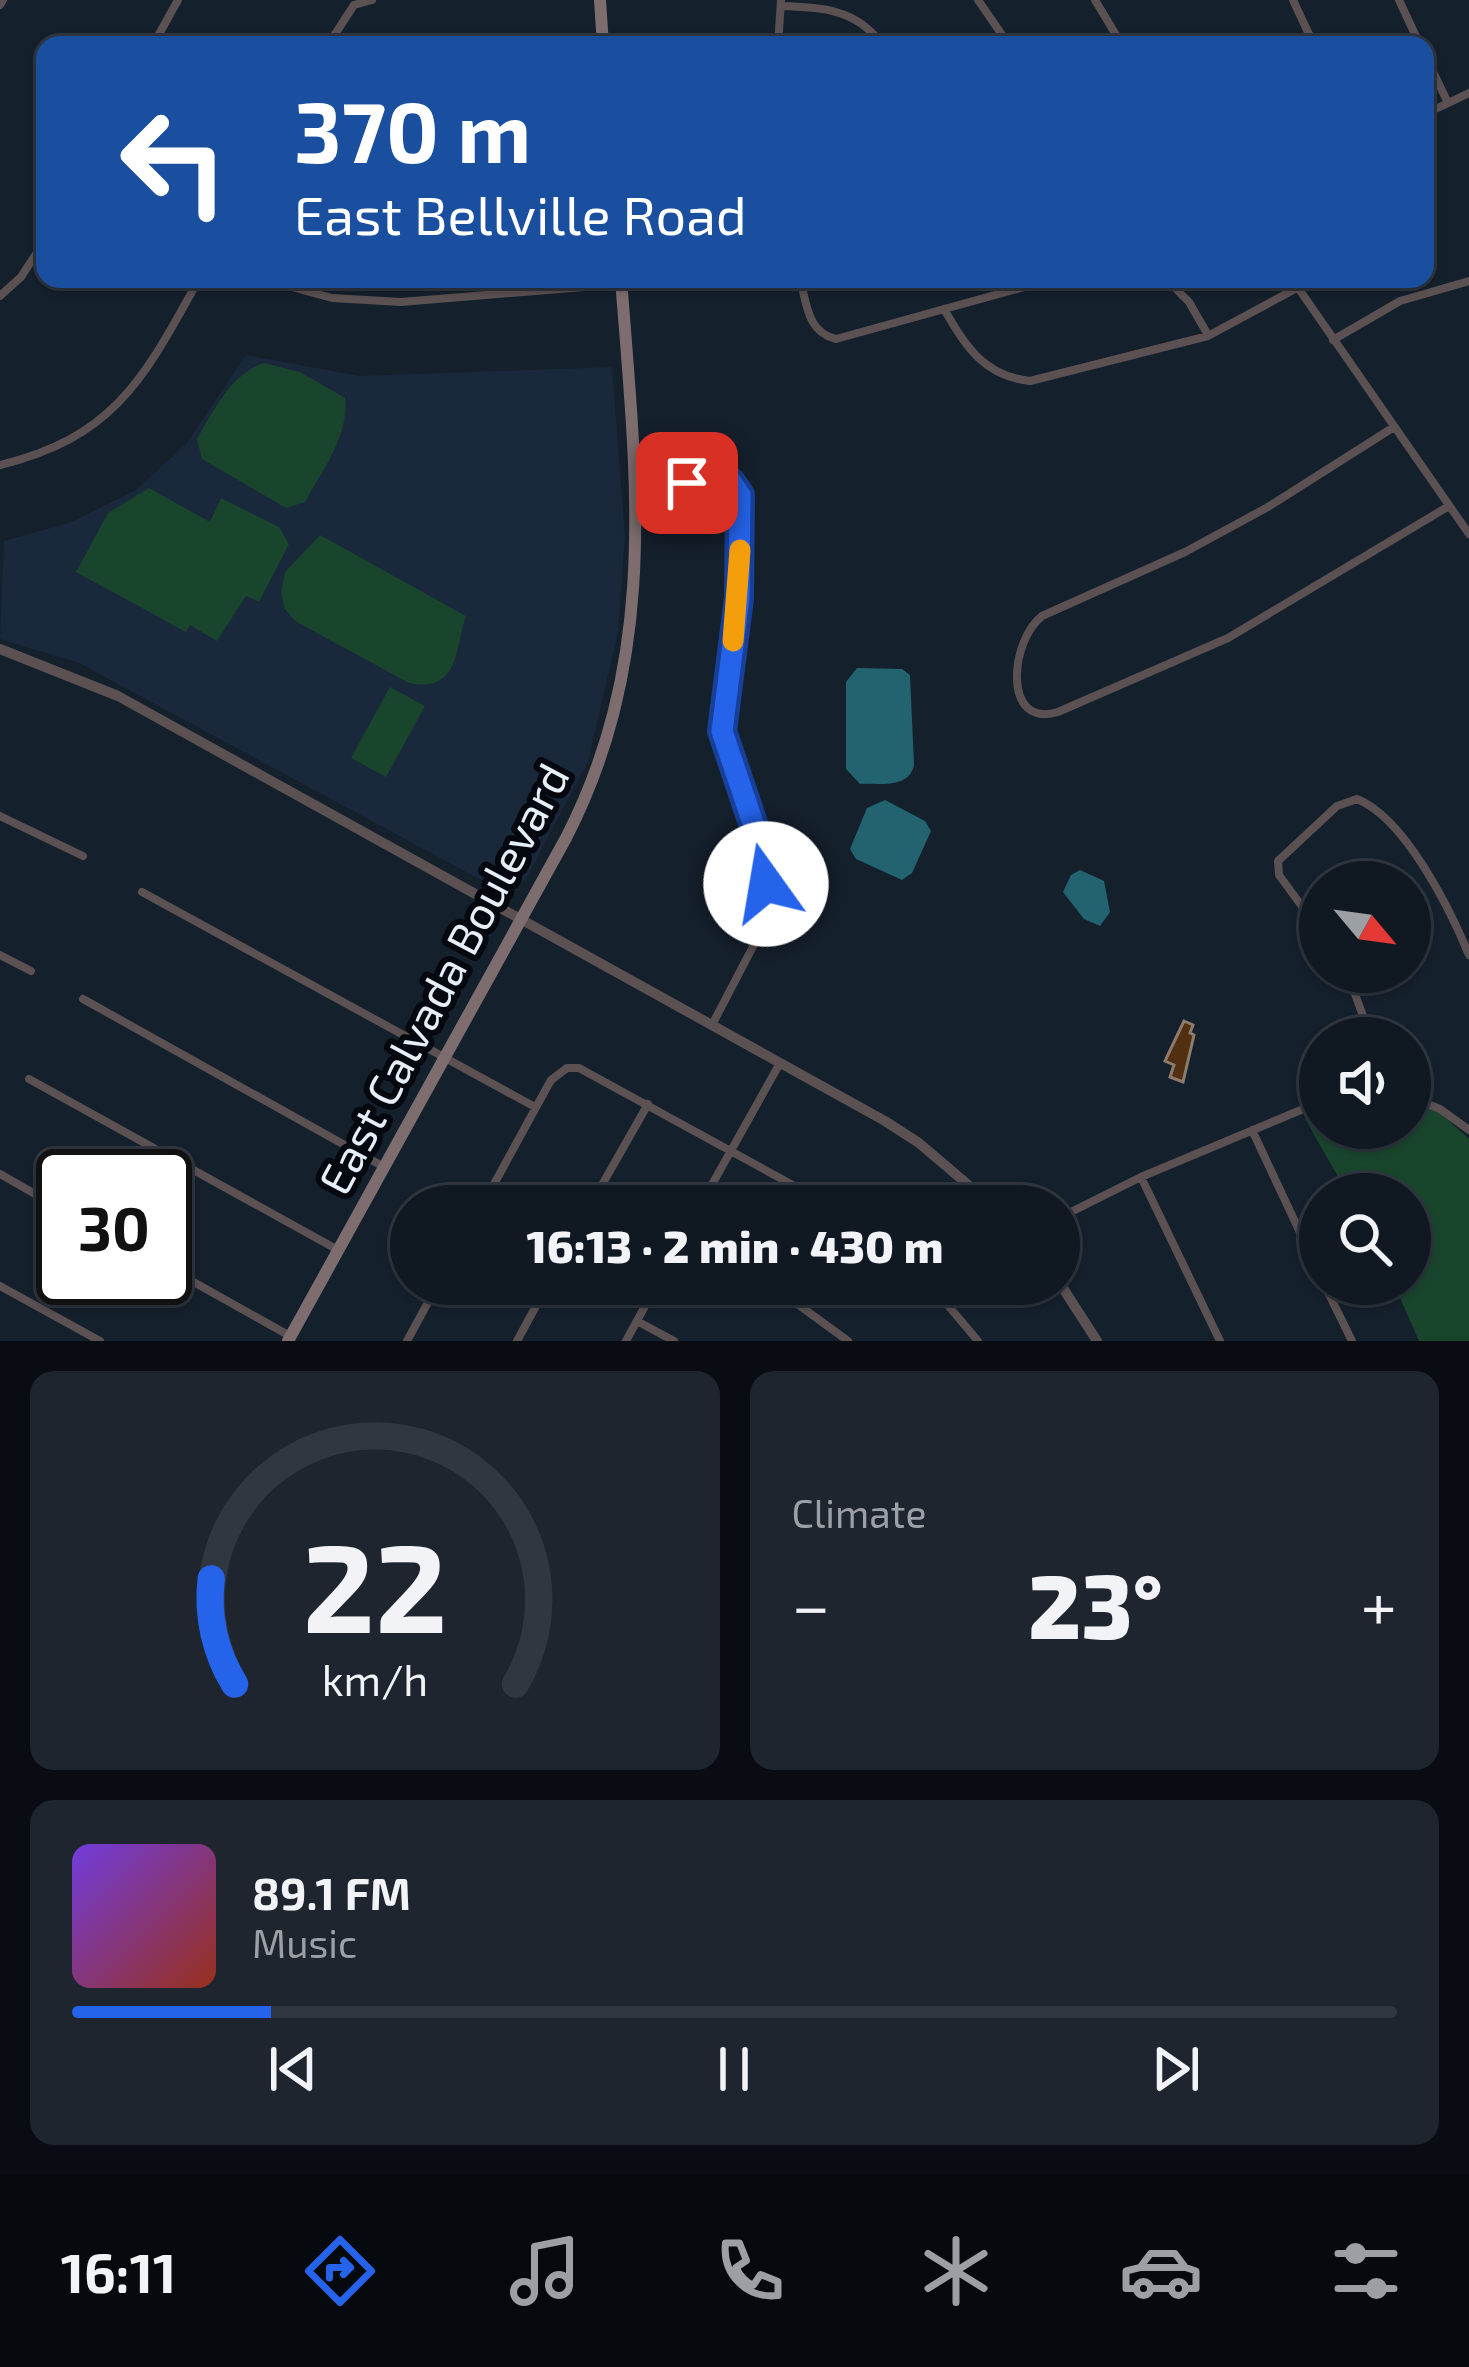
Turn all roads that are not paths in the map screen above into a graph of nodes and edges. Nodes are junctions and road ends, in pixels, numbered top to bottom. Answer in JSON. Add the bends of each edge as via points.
{"nodes":[{"id":1,"x":178,"y":0,"type":"edge"},
{"id":2,"x":372,"y":0,"type":"edge"},
{"id":3,"x":599,"y":0,"type":"edge"},
{"id":4,"x":978,"y":0,"type":"edge"},
{"id":5,"x":1095,"y":0,"type":"edge"},
{"id":6,"x":1293,"y":0,"type":"edge"},
{"id":7,"x":1399,"y":0,"type":"edge"},
{"id":8,"x":781,"y":3,"type":"edge"},
{"id":9,"x":158,"y":36,"type":"edge"},
{"id":10,"x":334,"y":36,"type":"edge"},
{"id":11,"x":602,"y":36,"type":"edge"},
{"id":12,"x":779,"y":36,"type":"edge"},
{"id":13,"x":874,"y":36,"type":"dead end"},
{"id":14,"x":1003,"y":36,"type":"edge"},
{"id":15,"x":1117,"y":36,"type":"edge"},
{"id":16,"x":1310,"y":36,"type":"edge"},
{"id":17,"x":1416,"y":36,"type":"edge"},
{"id":18,"x":1434,"y":74,"type":"edge"},
{"id":19,"x":1469,"y":93,"type":"edge"},
{"id":20,"x":1448,"y":103,"type":"junction"},
{"id":21,"x":1434,"y":110,"type":"edge"},
{"id":22,"x":36,"y":254,"type":"edge"},
{"id":23,"x":1469,"y":281,"type":"edge"},
{"id":24,"x":194,"y":288,"type":"edge"},
{"id":25,"x":301,"y":288,"type":"edge"},
{"id":26,"x":553,"y":288,"type":"edge"},
{"id":27,"x":621,"y":288,"type":"edge"},
{"id":28,"x":802,"y":288,"type":"edge"},
{"id":29,"x":1021,"y":288,"type":"edge"},
{"id":30,"x":1175,"y":288,"type":"edge"},
{"id":31,"x":1286,"y":288,"type":"edge"},
{"id":32,"x":1297,"y":288,"type":"edge"},
{"id":33,"x":0,"y":296,"type":"edge"},
{"id":34,"x":944,"y":310,"type":"junction"},
{"id":35,"x":1208,"y":336,"type":"junction"},
{"id":36,"x":1333,"y":340,"type":"junction"},
{"id":37,"x":1394,"y":428,"type":"junction"},
{"id":38,"x":0,"y":465,"type":"edge"},
{"id":39,"x":637,"y":485,"type":"junction"},
{"id":40,"x":1449,"y":506,"type":"junction"},
{"id":41,"x":1469,"y":534,"type":"edge"},
{"id":42,"x":0,"y":649,"type":"edge"},
{"id":43,"x":0,"y":817,"type":"edge"},
{"id":44,"x":82,"y":856,"type":"dead end"},
{"id":45,"x":1417,"y":861,"type":"edge"},
{"id":46,"x":1431,"y":886,"type":"edge"},
{"id":47,"x":142,"y":892,"type":"dead end"},
{"id":48,"x":1299,"y":902,"type":"edge"},
{"id":49,"x":522,"y":920,"type":"junction"},
{"id":50,"x":0,"y":955,"type":"edge"},
{"id":51,"x":1469,"y":955,"type":"edge"},
{"id":52,"x":31,"y":971,"type":"dead end"},
{"id":53,"x":82,"y":999,"type":"dead end"},
{"id":54,"x":712,"y":1025,"type":"junction"},
{"id":55,"x":446,"y":1058,"type":"junction"},
{"id":56,"x":780,"y":1063,"type":"junction"},
{"id":57,"x":29,"y":1079,"type":"dead end"},
{"id":58,"x":648,"y":1104,"type":"junction"},
{"id":59,"x":1431,"y":1105,"type":"edge"},
{"id":60,"x":536,"y":1107,"type":"junction"},
{"id":61,"x":1299,"y":1111,"type":"edge"},
{"id":62,"x":1468,"y":1128,"type":"edge"},
{"id":63,"x":1252,"y":1130,"type":"junction"},
{"id":64,"x":731,"y":1151,"type":"junction"},
{"id":65,"x":385,"y":1168,"type":"junction"},
{"id":66,"x":0,"y":1174,"type":"edge"},
{"id":67,"x":1141,"y":1177,"type":"junction"},
{"id":68,"x":493,"y":1185,"type":"edge"},
{"id":69,"x":602,"y":1185,"type":"edge"},
{"id":70,"x":712,"y":1185,"type":"edge"},
{"id":71,"x":793,"y":1185,"type":"edge"},
{"id":72,"x":969,"y":1185,"type":"edge"},
{"id":73,"x":36,"y":1195,"type":"edge"},
{"id":74,"x":1080,"y":1208,"type":"edge"},
{"id":75,"x":1299,"y":1230,"type":"edge"},
{"id":76,"x":339,"y":1250,"type":"junction"},
{"id":77,"x":192,"y":1282,"type":"edge"},
{"id":78,"x":0,"y":1286,"type":"edge"},
{"id":79,"x":427,"y":1305,"type":"edge"},
{"id":80,"x":537,"y":1305,"type":"edge"},
{"id":81,"x":646,"y":1305,"type":"edge"},
{"id":82,"x":799,"y":1305,"type":"edge"},
{"id":83,"x":948,"y":1305,"type":"edge"},
{"id":84,"x":1073,"y":1305,"type":"edge"},
{"id":85,"x":1334,"y":1305,"type":"edge"},
{"id":86,"x":637,"y":1321,"type":"junction"},
{"id":87,"x":289,"y":1338,"type":"edge"},
{"id":88,"x":100,"y":1341,"type":"edge"},
{"id":89,"x":407,"y":1341,"type":"edge"},
{"id":90,"x":517,"y":1341,"type":"edge"},
{"id":91,"x":626,"y":1341,"type":"edge"},
{"id":92,"x":674,"y":1341,"type":"edge"},
{"id":93,"x":848,"y":1341,"type":"edge"},
{"id":94,"x":978,"y":1341,"type":"edge"},
{"id":95,"x":1096,"y":1341,"type":"edge"},
{"id":96,"x":1220,"y":1341,"type":"edge"},
{"id":97,"x":1352,"y":1341,"type":"edge"}],
"edges":[{"from":1,"to":9,"type":"street"},
{"from":2,"to":10,"type":"street","via":[[354,5]]},
{"from":3,"to":11,"type":"main road"},
{"from":4,"to":14,"type":"street"},
{"from":5,"to":15,"type":"street"},
{"from":6,"to":16,"type":"street"},
{"from":7,"to":17,"type":"street"},
{"from":8,"to":12,"type":"street"},
{"from":8,"to":13,"type":"street","via":[[832,10]]},
{"from":18,"to":20,"type":"street"},
{"from":19,"to":20,"type":"street"},
{"from":20,"to":21,"type":"street"},
{"from":22,"to":33,"type":"street"},
{"from":23,"to":36,"type":"street","via":[[1400,302]]},
{"from":24,"to":38,"type":"street","via":[[116,410],[52,450]]},
{"from":25,"to":26,"type":"street","via":[[361,302]]},
{"from":27,"to":39,"type":"main road","name":"East Calvada Boulevard"},
{"from":28,"to":34,"type":"street","via":[[812,324],[829,338]]},
{"from":29,"to":34,"type":"street"},
{"from":30,"to":35,"type":"street"},
{"from":31,"to":35,"type":"street"},
{"from":32,"to":36,"type":"street"},
{"from":34,"to":35,"type":"street","via":[[975,358],[1022,380]]},
{"from":36,"to":37,"type":"street"},
{"from":37,"to":40,"type":"street"},
{"from":37,"to":40,"type":"street","via":[[1206,541],[1032,624],[1016,668],[1033,712],[1058,712],[1228,638]]},
{"from":39,"to":49,"type":"main road","name":"East Calvada Boulevard","via":[[636,592],[621,689],[593,781]]},
{"from":39,"to":54,"type":"street","via":[[731,482],[740,495],[739,598],[722,731],[766,884],[759,935]]},
{"from":40,"to":41,"type":"street"},
{"from":42,"to":49,"type":"street","via":[[118,696]]},
{"from":43,"to":44,"type":"street"},
{"from":45,"to":48,"type":"street","via":[[1364,801],[1348,800],[1278,861]]},
{"from":46,"to":51,"type":"street"},
{"from":47,"to":55,"type":"street"},
{"from":49,"to":54,"type":"street"},
{"from":49,"to":55,"type":"main road","name":"East Calvada Boulevard"},
{"from":50,"to":52,"type":"street"},
{"from":53,"to":65,"type":"street"},
{"from":54,"to":56,"type":"street"},
{"from":55,"to":60,"type":"street"},
{"from":55,"to":65,"type":"main road","name":"East Calvada Boulevard"},
{"from":56,"to":64,"type":"street"},
{"from":56,"to":72,"type":"street","via":[[920,1143]]},
{"from":57,"to":76,"type":"street"},
{"from":58,"to":60,"type":"street","via":[[567,1068]]},
{"from":58,"to":64,"type":"street"},
{"from":58,"to":69,"type":"street"},
{"from":59,"to":62,"type":"street"},
{"from":60,"to":68,"type":"street"},
{"from":61,"to":63,"type":"street"},
{"from":63,"to":67,"type":"street"},
{"from":63,"to":75,"type":"street"},
{"from":64,"to":70,"type":"street"},
{"from":64,"to":71,"type":"street"},
{"from":65,"to":76,"type":"main road","name":"East Calvada Boulevard"},
{"from":66,"to":73,"type":"street"},
{"from":67,"to":74,"type":"street"},
{"from":67,"to":96,"type":"street"},
{"from":76,"to":87,"type":"main road","name":"East Calvada Boulevard"},
{"from":77,"to":87,"type":"street"},
{"from":78,"to":88,"type":"street"},
{"from":79,"to":89,"type":"street"},
{"from":80,"to":90,"type":"street"},
{"from":81,"to":86,"type":"street"},
{"from":82,"to":93,"type":"street"},
{"from":83,"to":94,"type":"street"},
{"from":84,"to":95,"type":"street"},
{"from":85,"to":97,"type":"street"},
{"from":86,"to":91,"type":"street"},
{"from":86,"to":92,"type":"street"}]}
